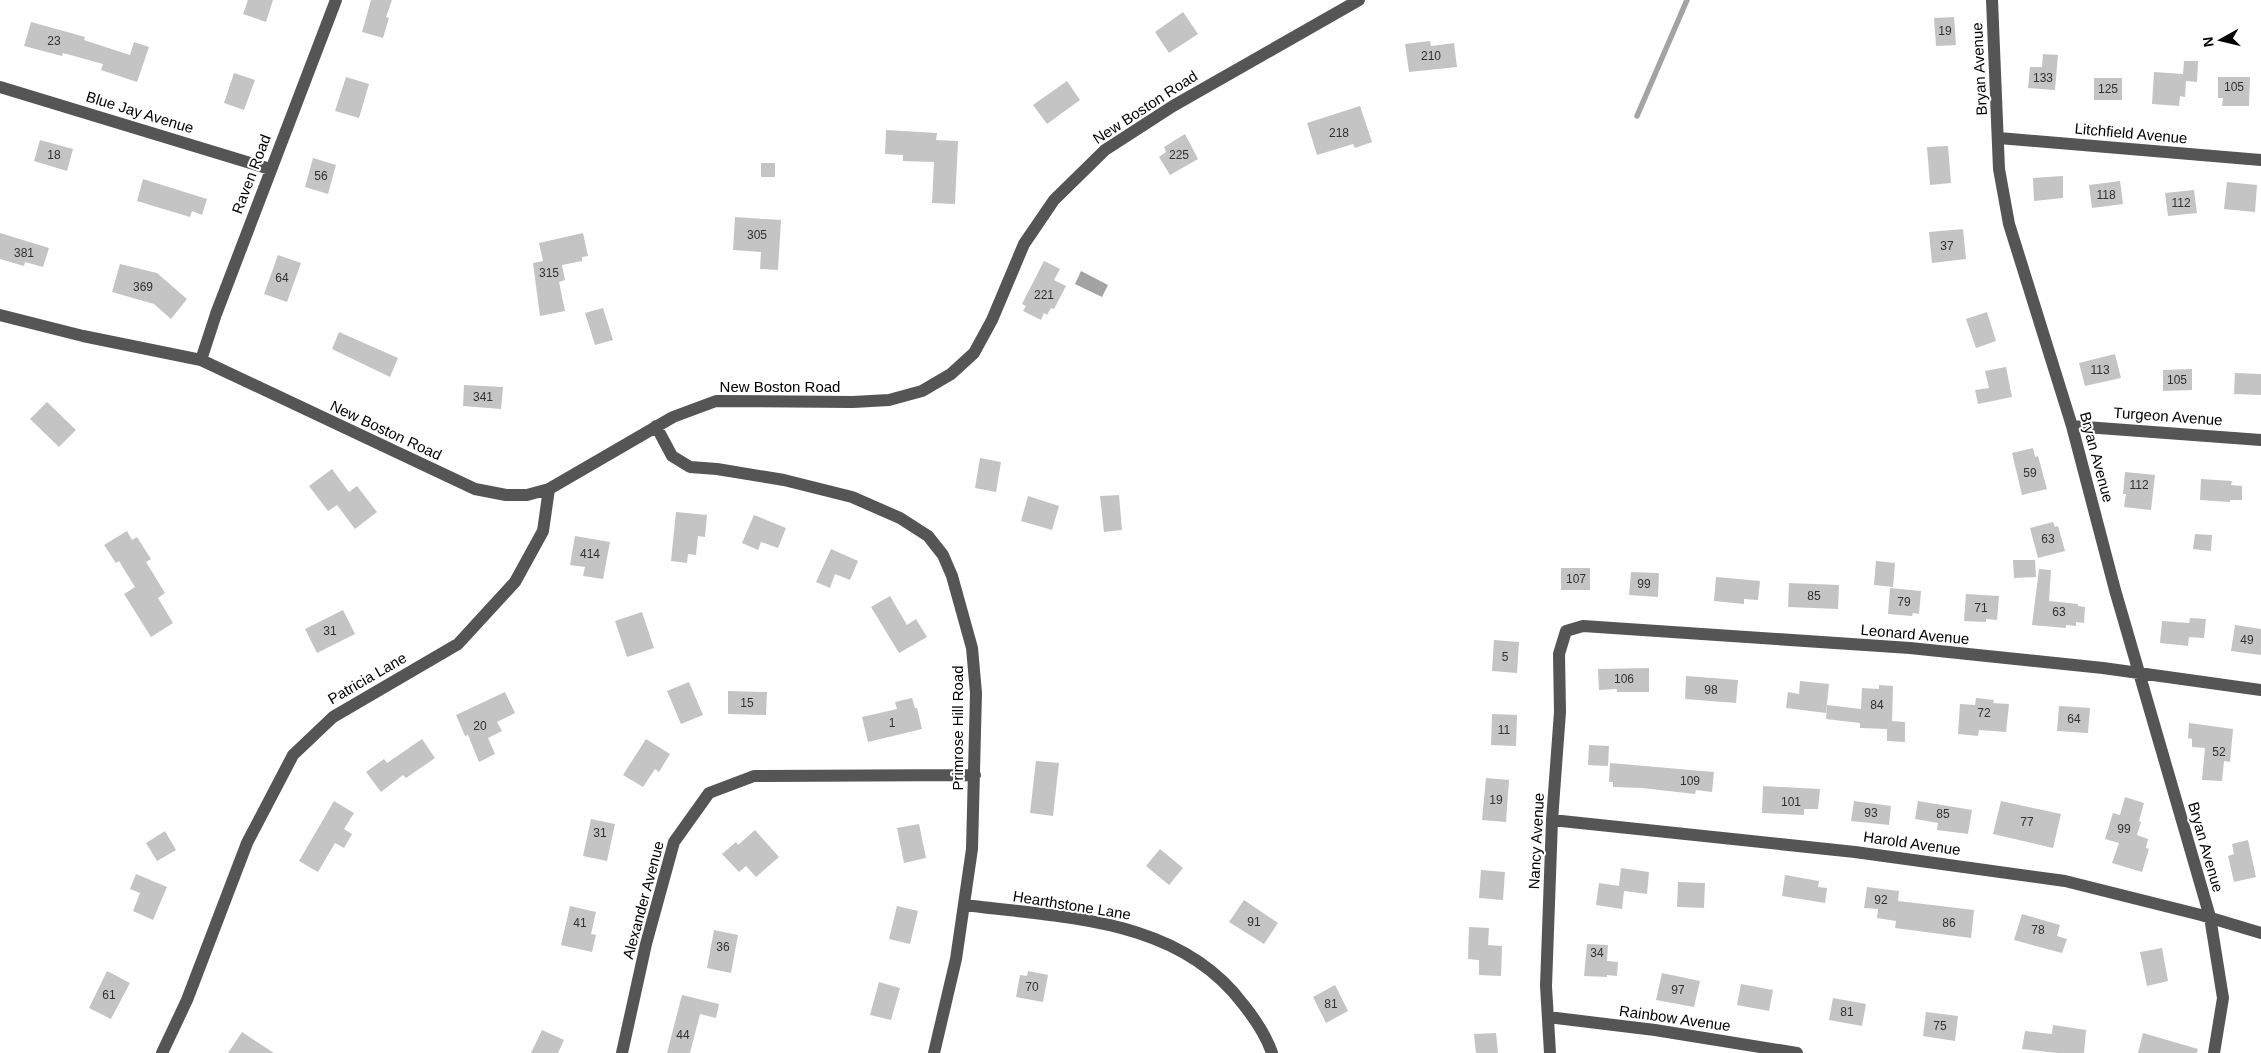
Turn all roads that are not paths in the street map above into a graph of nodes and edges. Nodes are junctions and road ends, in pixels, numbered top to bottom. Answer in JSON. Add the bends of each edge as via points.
{"nodes":[{"id":1,"x":336,"y":0,"type":"edge"},
{"id":2,"x":1359,"y":0,"type":"edge"},
{"id":3,"x":1992,"y":0,"type":"edge"},
{"id":4,"x":0,"y":86,"type":"edge"},
{"id":5,"x":1999,"y":138,"type":"junction"},
{"id":6,"x":2261,"y":160,"type":"edge"},
{"id":7,"x":270,"y":169,"type":"junction"},
{"id":8,"x":0,"y":315,"type":"edge"},
{"id":9,"x":201,"y":360,"type":"junction"},
{"id":10,"x":656,"y":426,"type":"junction"},
{"id":11,"x":2072,"y":426,"type":"junction"},
{"id":12,"x":2261,"y":440,"type":"edge"},
{"id":13,"x":549,"y":489,"type":"junction"},
{"id":14,"x":1566,"y":631,"type":"joint"},
{"id":15,"x":2139,"y":672,"type":"junction"},
{"id":16,"x":2261,"y":690,"type":"edge"},
{"id":17,"x":975,"y":775,"type":"junction"},
{"id":18,"x":1552,"y":820,"type":"junction"},
{"id":19,"x":965,"y":905,"type":"junction"},
{"id":20,"x":2210,"y":917,"type":"junction"},
{"id":21,"x":2261,"y":933,"type":"edge"},
{"id":22,"x":1548,"y":1017,"type":"junction"},
{"id":23,"x":162,"y":1053,"type":"edge"},
{"id":24,"x":622,"y":1053,"type":"edge"},
{"id":25,"x":934,"y":1053,"type":"edge"},
{"id":26,"x":1272,"y":1053,"type":"edge"},
{"id":27,"x":1550,"y":1053,"type":"edge"},
{"id":28,"x":1797,"y":1053,"type":"edge"},
{"id":29,"x":2214,"y":1053,"type":"edge"}],
"edges":[{"from":1,"to":7,"type":"street","name":"Raven Road"},
{"from":2,"to":10,"type":"street","name":"New Boston Road","via":[[1172,106],[1105,150],[1054,200],[1024,244],[992,320],[974,353],[951,374],[922,391],[889,400],[716,401]]},
{"from":3,"to":5,"type":"street","name":"Bryan Avenue"},
{"from":4,"to":7,"type":"street","name":"Blue Jay Avenue"},
{"from":5,"to":6,"type":"street","name":"Litchfield Avenue"},
{"from":5,"to":11,"type":"street","name":"Bryan Avenue","via":[[1999,169],[2009,224]]},
{"from":7,"to":9,"type":"street","name":"Raven Road"},
{"from":8,"to":9,"type":"street","name":"New Boston Road"},
{"from":9,"to":13,"type":"street","name":"New Boston Road","via":[[475,489],[506,496],[527,496]]},
{"from":10,"to":13,"type":"street","name":"New Boston Road"},
{"from":10,"to":17,"type":"street","name":"Primrose Hill Road","via":[[672,456],[690,468],[717,468],[852,497],[900,518],[928,536],[943,555],[952,576],[972,648],[976,693]]},
{"from":11,"to":12,"type":"street","name":"Turgeon Avenue"},
{"from":11,"to":15,"type":"street","name":"Bryan Avenue"},
{"from":13,"to":23,"type":"street","name":"Patricia Lane","via":[[543,531],[515,582],[458,644],[333,717],[293,755],[246,843],[187,1000]]},
{"from":14,"to":15,"type":"street","name":"Leonard Avenue","via":[[1583,626],[1910,648]]},
{"from":14,"to":18,"type":"street","name":"Nancy Avenue","via":[[1559,654],[1560,712]]},
{"from":15,"to":16,"type":"street","name":"Leonard Avenue"},
{"from":15,"to":20,"type":"street","name":"Bryan Avenue"},
{"from":17,"to":19,"type":"street","name":"Primrose Hill Road","via":[[972,849]]},
{"from":17,"to":24,"type":"street","name":"Alexander Avenue","via":[[754,776],[709,793],[674,842],[646,944]]},
{"from":18,"to":20,"type":"street","name":"Harold Avenue","via":[[1846,851],[2066,881]]},
{"from":18,"to":22,"type":"street","name":"Nancy Avenue","via":[[1546,986]]},
{"from":19,"to":25,"type":"street","name":"Primrose Hill Road"},
{"from":19,"to":26,"type":"street","name":"Hearthstone Lane","via":[[1092,922],[1155,937],[1212,970],[1235,992],[1255,1018]]},
{"from":20,"to":21,"type":"street","name":"Harold Avenue"},
{"from":20,"to":29,"type":"street","name":"Bryan Avenue","via":[[2223,998]]},
{"from":22,"to":27,"type":"street","name":"Nancy Avenue"},
{"from":22,"to":28,"type":"street","name":"Rainbow Avenue"}]}
